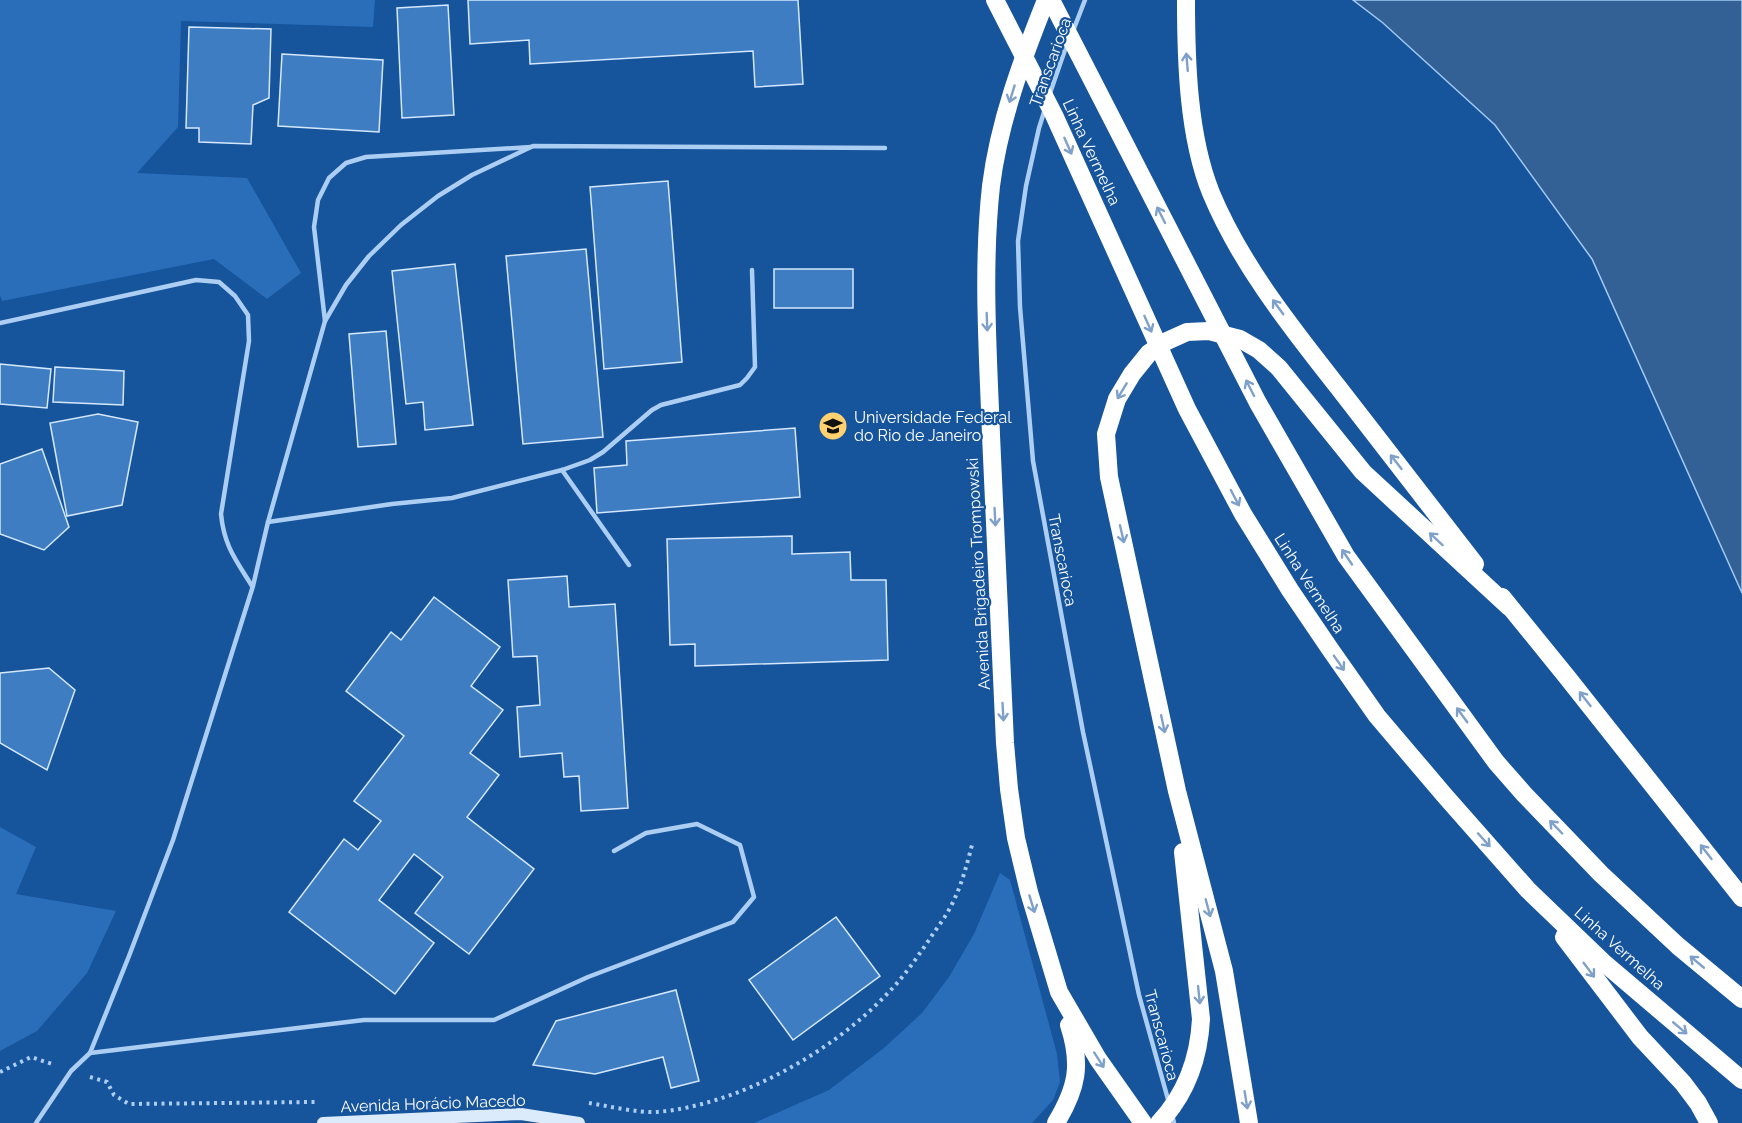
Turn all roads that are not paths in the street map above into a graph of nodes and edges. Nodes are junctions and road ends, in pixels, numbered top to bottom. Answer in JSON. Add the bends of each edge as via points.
{"nodes":[{"id":1,"x":995,"y":0,"type":"edge"},
{"id":2,"x":1046,"y":0,"type":"edge"},
{"id":3,"x":1051,"y":0,"type":"edge"},
{"id":4,"x":1085,"y":0,"type":"edge"},
{"id":5,"x":1186,"y":0,"type":"edge"},
{"id":6,"x":533,"y":146,"type":"junction"},
{"id":7,"x":885,"y":148,"type":"dead end"},
{"id":8,"x":752,"y":270,"type":"dead end"},
{"id":9,"x":325,"y":321,"type":"junction"},
{"id":10,"x":0,"y":323,"type":"edge"},
{"id":11,"x":562,"y":470,"type":"junction"},
{"id":12,"x":268,"y":522,"type":"junction"},
{"id":13,"x":629,"y":565,"type":"dead end"},
{"id":14,"x":253,"y":586,"type":"junction"},
{"id":15,"x":1509,"y":607,"type":"junction"},
{"id":16,"x":1177,"y":791,"type":"junction"},
{"id":17,"x":614,"y":851,"type":"dead end"},
{"id":18,"x":1528,"y":890,"type":"junction"},
{"id":19,"x":1742,"y":898,"type":"edge"},
{"id":20,"x":1059,"y":992,"type":"junction"},
{"id":21,"x":1742,"y":999,"type":"edge"},
{"id":22,"x":90,"y":1053,"type":"junction"},
{"id":23,"x":1742,"y":1080,"type":"edge"},
{"id":24,"x":1168,"y":1119,"type":"edge"},
{"id":25,"x":36,"y":1123,"type":"edge"},
{"id":26,"x":323,"y":1123,"type":"edge"},
{"id":27,"x":579,"y":1123,"type":"edge"},
{"id":28,"x":1056,"y":1123,"type":"edge"},
{"id":29,"x":1143,"y":1123,"type":"edge"},
{"id":30,"x":1250,"y":1123,"type":"edge"},
{"id":31,"x":1709,"y":1123,"type":"edge"}],
"edges":[{"from":1,"to":18,"type":"highway","name":"Linha Vermelha","one_way":true,"via":[[1054,115],[1187,409],[1243,514],[1370,707]]},
{"from":2,"to":20,"type":"highway","name":"Avenida Brigadeiro Trompowski","one_way":true,"via":[[1006,116],[992,185],[985,264],[1009,789],[1029,892]]},
{"from":21,"to":3,"type":"highway","name":"Linha Vermelha","one_way":true,"via":[[1601,874],[1524,794],[1496,762],[1346,556],[1258,403]]},
{"from":4,"to":24,"type":"lane","name":"Transcarioca","via":[[1039,128],[1026,186],[1018,241],[1024,362],[1033,461],[1083,732]]},
{"from":15,"to":5,"type":"highway","one_way":true,"via":[[1310,351],[1252,271],[1226,225],[1198,152],[1186,47]]},
{"from":6,"to":7,"type":"lane"},
{"from":6,"to":9,"type":"lane","via":[[472,175],[401,225],[346,285]]},
{"from":6,"to":9,"type":"lane","via":[[366,157],[346,163],[329,178],[318,200],[314,227]]},
{"from":8,"to":11,"type":"lane","via":[[755,367],[747,378],[740,385],[661,405],[603,452]]},
{"from":9,"to":12,"type":"lane"},
{"from":10,"to":14,"type":"lane","via":[[196,280],[219,282],[235,296],[248,315],[249,341],[221,514],[227,546]]},
{"from":11,"to":12,"type":"lane","via":[[452,498]]},
{"from":11,"to":13,"type":"lane"},
{"from":12,"to":14,"type":"lane"},
{"from":14,"to":22,"type":"lane","via":[[173,840]]},
{"from":15,"to":16,"type":"highway","one_way":true,"via":[[1363,472],[1279,368],[1259,351],[1240,339],[1209,331],[1187,332],[1167,341],[1149,353],[1132,374],[1117,399],[1106,434],[1109,477]]},
{"from":19,"to":15,"type":"highway","one_way":true},
{"from":16,"to":24,"type":"highway","one_way":true,"via":[[1202,1019],[1188,1082]]},
{"from":16,"to":30,"type":"highway","one_way":true,"via":[[1224,971]]},
{"from":17,"to":22,"type":"lane","via":[[646,833],[697,824],[740,844],[754,897],[733,922],[588,977],[494,1020],[364,1020]]},
{"from":18,"to":23,"type":"highway","name":"Linha Vermelha","one_way":true,"via":[[1603,962]]},
{"from":18,"to":31,"type":"highway","one_way":true,"via":[[1640,1037],[1683,1083]]},
{"from":20,"to":28,"type":"highway","via":[[1076,1046],[1076,1068],[1068,1103]]},
{"from":20,"to":29,"type":"highway","name":"Avenida Brigadeiro Trompowski","one_way":true,"via":[[1098,1059]]},
{"from":22,"to":25,"type":"lane","via":[[70,1071]]},
{"from":26,"to":27,"type":"street","name":"Avenida Horácio Macedo","via":[[521,1114]]}]}
